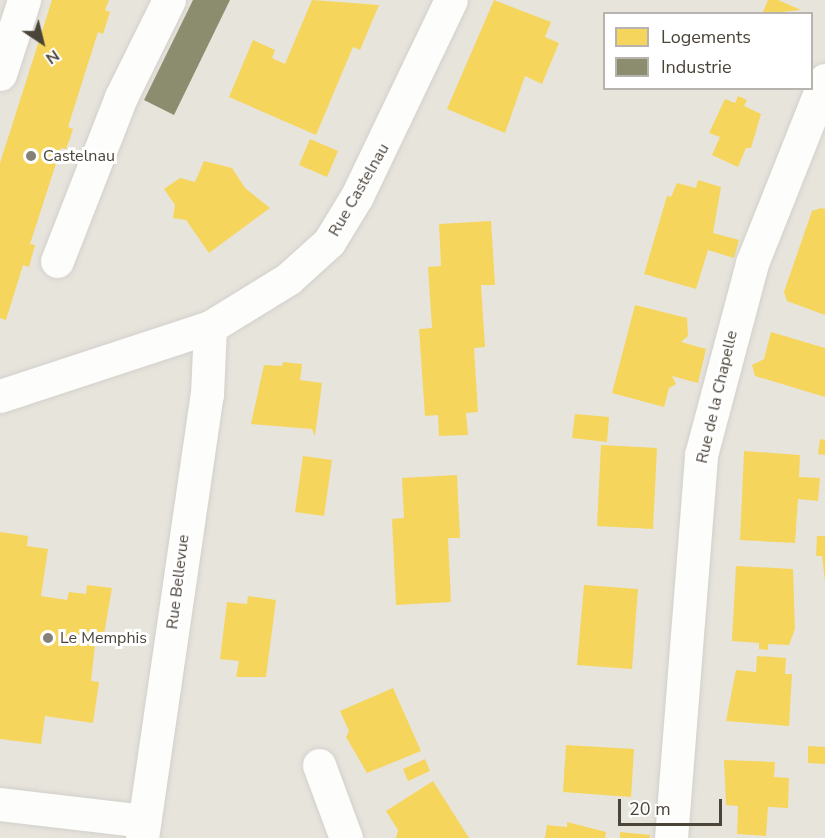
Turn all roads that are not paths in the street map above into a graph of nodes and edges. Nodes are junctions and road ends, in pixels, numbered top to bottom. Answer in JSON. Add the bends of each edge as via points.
{"nodes":[{"id":1,"x":24,"y":0,"type":"edge"},
{"id":2,"x":169,"y":0,"type":"edge"},
{"id":3,"x":451,"y":0,"type":"edge"},
{"id":4,"x":0,"y":74,"type":"edge"},
{"id":5,"x":825,"y":80,"type":"edge"},
{"id":6,"x":57,"y":261,"type":"dead end"},
{"id":7,"x":210,"y":327,"type":"junction"},
{"id":8,"x":0,"y":396,"type":"edge"},
{"id":9,"x":319,"y":765,"type":"dead end"},
{"id":10,"x":0,"y":804,"type":"edge"},
{"id":11,"x":143,"y":829,"type":"edge"},
{"id":12,"x":346,"y":838,"type":"edge"},
{"id":13,"x":671,"y":838,"type":"edge"}],
"edges":[{"from":1,"to":4,"type":"street"},
{"from":2,"to":6,"type":"street","via":[[121,97]]},
{"from":3,"to":7,"type":"street","name":"Rue Castelnau","via":[[387,143],[329,242],[288,279]]},
{"from":5,"to":13,"type":"street","name":"Rue de la Chapelle","via":[[752,263],[701,455]]},
{"from":7,"to":8,"type":"street","name":"Rue Castelnau"},
{"from":7,"to":11,"type":"street","name":"Rue Bellevue","via":[[207,395],[200,415]]},
{"from":9,"to":12,"type":"street"},
{"from":10,"to":11,"type":"street"}]}
